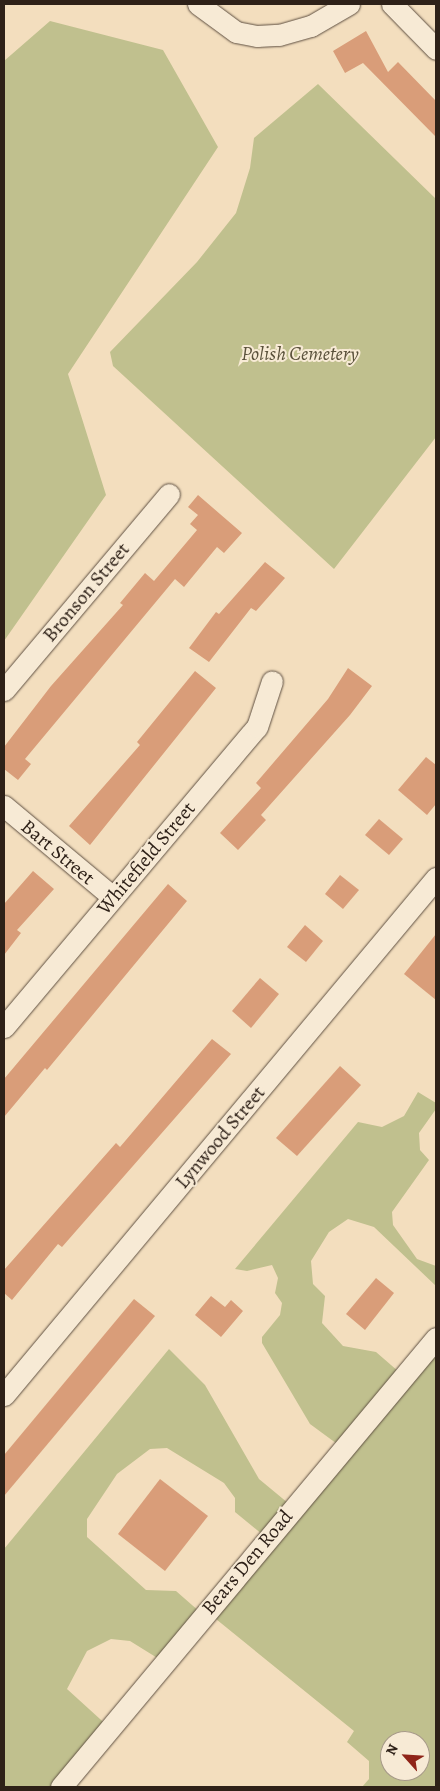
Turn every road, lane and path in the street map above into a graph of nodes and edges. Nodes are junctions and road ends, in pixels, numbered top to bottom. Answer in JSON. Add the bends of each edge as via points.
{"nodes":[{"id":1,"x":198,"y":4,"type":"edge"},
{"id":2,"x":349,"y":4,"type":"edge"},
{"id":3,"x":392,"y":4,"type":"edge"},
{"id":4,"x":436,"y":49,"type":"edge"},
{"id":5,"x":169,"y":494,"type":"dead end"},
{"id":6,"x":272,"y":681,"type":"dead end"},
{"id":7,"x":4,"y":690,"type":"edge"},
{"id":8,"x":4,"y":806,"type":"edge"},
{"id":9,"x":436,"y":878,"type":"edge"},
{"id":10,"x":112,"y":897,"type":"junction"},
{"id":11,"x":4,"y":1027,"type":"edge"},
{"id":12,"x":436,"y":1338,"type":"edge"},
{"id":13,"x":4,"y":1395,"type":"edge"},
{"id":14,"x":61,"y":1787,"type":"edge"}],
"edges":[{"from":1,"to":2,"type":"street","via":[[236,32],[257,36],[303,29]]},
{"from":3,"to":4,"type":"street"},
{"from":5,"to":7,"type":"street","name":"Bronson Street"},
{"from":6,"to":10,"type":"street","name":"Whitefield Street","via":[[257,726]]},
{"from":8,"to":10,"type":"street","name":"Bart Street"},
{"from":9,"to":13,"type":"street","name":"Lynwood Street"},
{"from":10,"to":11,"type":"street","name":"Whitefield Street"},
{"from":12,"to":14,"type":"street","name":"Bears Den Road"}]}
